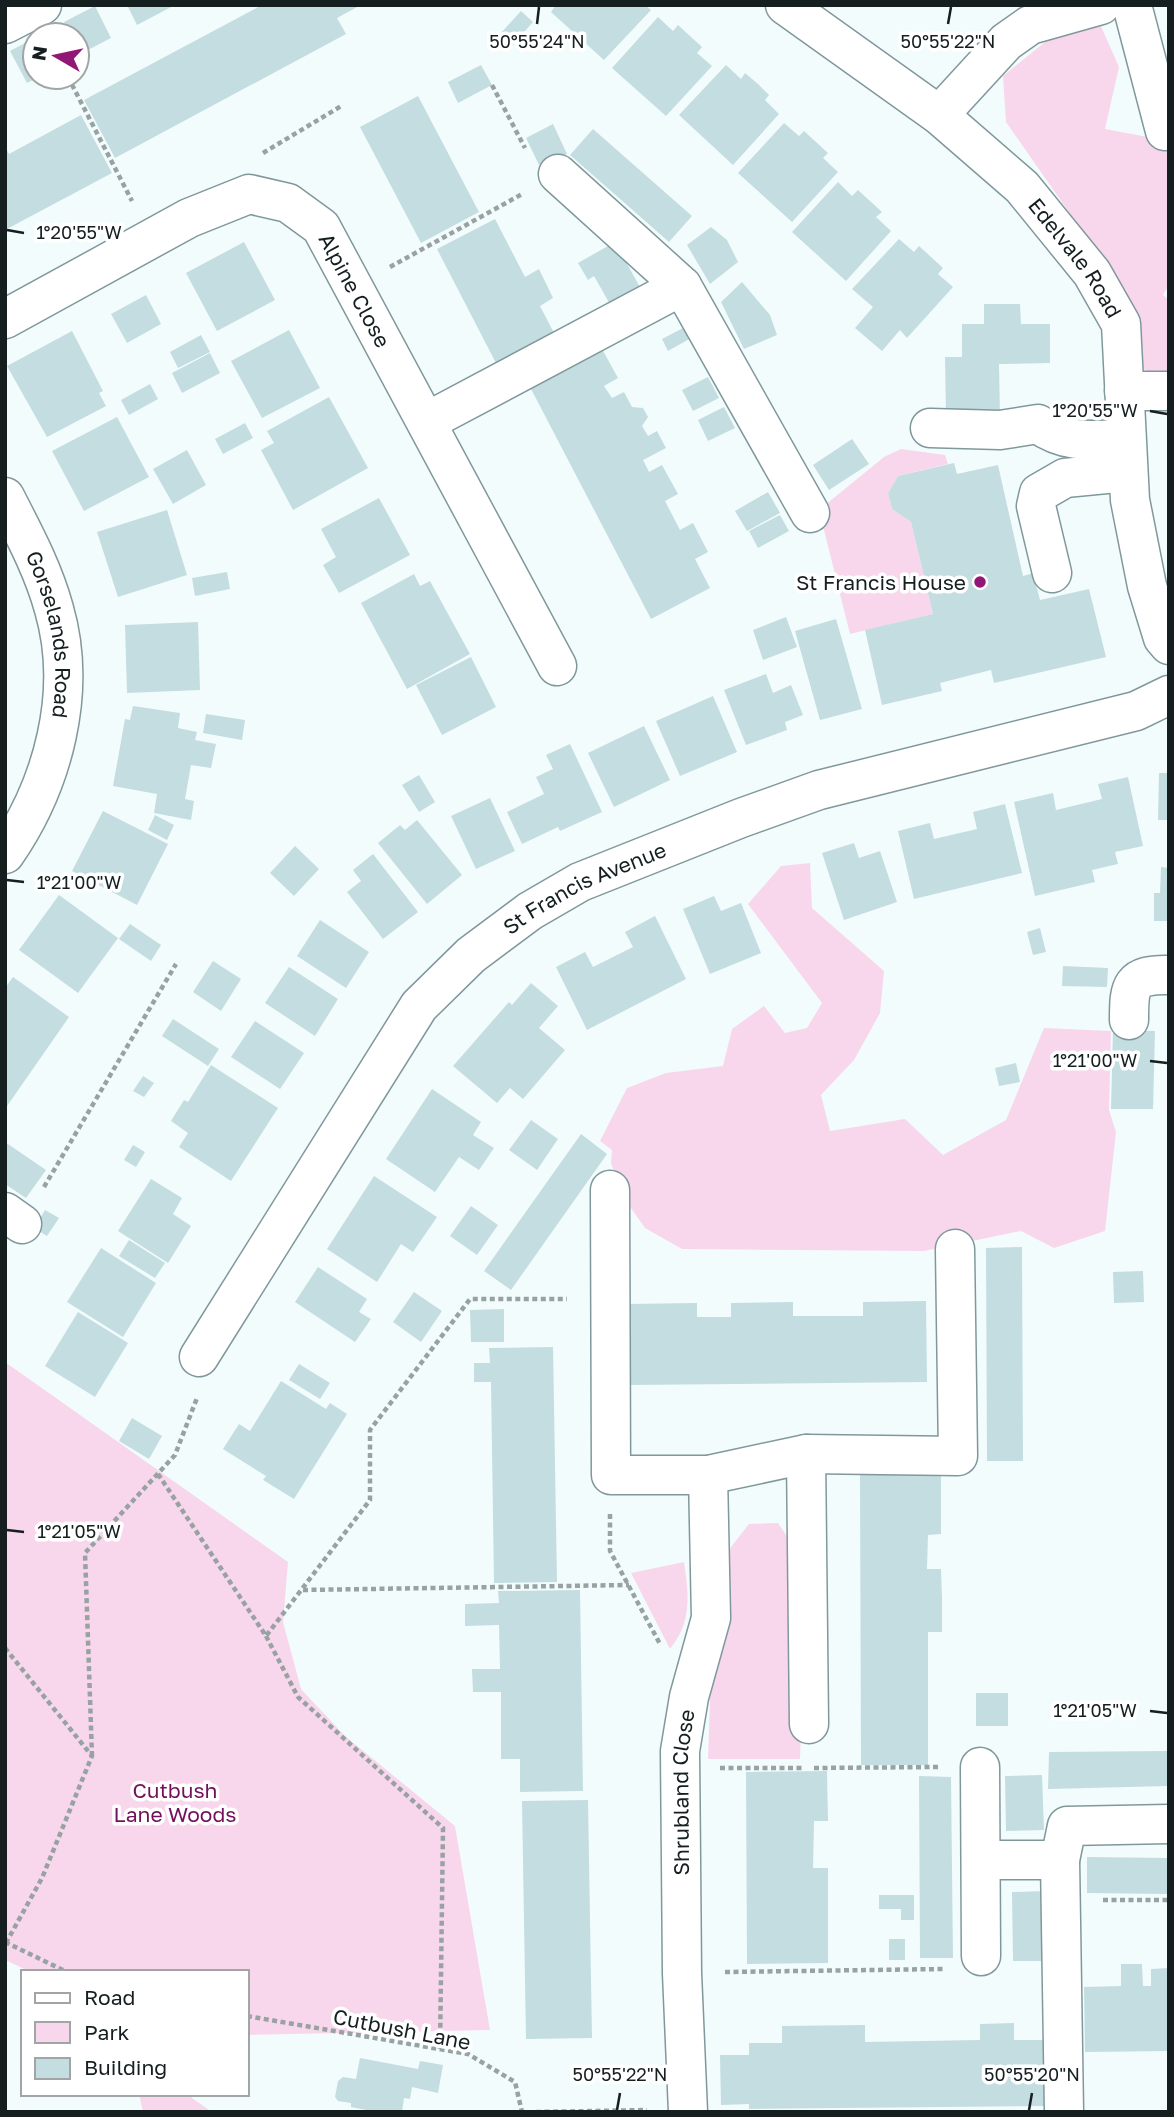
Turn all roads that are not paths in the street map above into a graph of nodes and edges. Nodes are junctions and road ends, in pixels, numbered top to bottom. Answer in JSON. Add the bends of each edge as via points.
{"nodes":[{"id":1,"x":41,"y":5,"type":"edge"},
{"id":2,"x":785,"y":5,"type":"edge"},
{"id":3,"x":1101,"y":5,"type":"edge"},
{"id":4,"x":1132,"y":5,"type":"edge"},
{"id":5,"x":5,"y":24,"type":"edge"},
{"id":6,"x":939,"y":115,"type":"junction"},
{"id":7,"x":1165,"y":131,"type":"dead end"},
{"id":8,"x":550,"y":179,"type":"road end"},
{"id":9,"x":682,"y":286,"type":"junction"},
{"id":10,"x":5,"y":319,"type":"edge"},
{"id":11,"x":1124,"y":391,"type":"junction"},
{"id":12,"x":1169,"y":391,"type":"edge"},
{"id":13,"x":428,"y":421,"type":"junction"},
{"id":14,"x":930,"y":428,"type":"dead end"},
{"id":15,"x":1126,"y":456,"type":"junction"},
{"id":16,"x":5,"y":497,"type":"edge"},
{"id":17,"x":810,"y":513,"type":"dead end"},
{"id":18,"x":1052,"y":573,"type":"dead end"},
{"id":19,"x":1169,"y":645,"type":"edge"},
{"id":20,"x":557,"y":666,"type":"dead end"},
{"id":21,"x":1169,"y":695,"type":"edge"},
{"id":22,"x":5,"y":854,"type":"edge"},
{"id":23,"x":1169,"y":975,"type":"edge"},
{"id":24,"x":1129,"y":1020,"type":"dead end"},
{"id":25,"x":610,"y":1189,"type":"dead end"},
{"id":26,"x":955,"y":1249,"type":"dead end"},
{"id":27,"x":199,"y":1357,"type":"road end"},
{"id":28,"x":806,"y":1454,"type":"junction"},
{"id":29,"x":708,"y":1475,"type":"junction"},
{"id":30,"x":809,"y":1724,"type":"dead end"},
{"id":31,"x":980,"y":1767,"type":"road end"},
{"id":32,"x":1169,"y":1825,"type":"edge"},
{"id":33,"x":981,"y":1860,"type":"junction"},
{"id":34,"x":1060,"y":1860,"type":"junction"},
{"id":35,"x":967,"y":1962,"type":"road end"},
{"id":36,"x":688,"y":2111,"type":"edge"},
{"id":37,"x":1064,"y":2112,"type":"edge"}],
"edges":[{"from":1,"to":5,"type":"street"},
{"from":2,"to":6,"type":"street","name":"Edelvale Road"},
{"from":3,"to":6,"type":"street","via":[[1030,25],[1006,42]]},
{"from":4,"to":7,"type":"street"},
{"from":6,"to":11,"type":"street","name":"Edelvale Road","via":[[1022,187],[1092,273],[1121,324]]},
{"from":8,"to":9,"type":"street"},
{"from":9,"to":13,"type":"street"},
{"from":9,"to":17,"type":"street"},
{"from":10,"to":13,"type":"street","name":"Alpine Close","via":[[189,218],[249,194],[288,203],[321,227]]},
{"from":11,"to":12,"type":"street"},
{"from":11,"to":15,"type":"street","name":"Edelvale Road"},
{"from":13,"to":20,"type":"street","name":"Alpine Close"},
{"from":14,"to":15,"type":"street","via":[[1000,430],[1038,424],[1055,436]]},
{"from":15,"to":18,"type":"street","via":[[1065,478],[1039,493],[1036,506]]},
{"from":15,"to":19,"type":"street","name":"Edelvale Road","via":[[1147,586]]},
{"from":16,"to":22,"type":"street","name":"Gorselands Road","via":[[42,574],[62,661],[57,734],[48,771]]},
{"from":21,"to":27,"type":"street","name":"St Francis Avenue","via":[[1136,711],[819,790],[580,882],[530,911],[471,955],[419,1006]]},
{"from":23,"to":24,"type":"street","via":[[1151,975],[1129,990]]},
{"from":25,"to":29,"type":"street","via":[[611,1475]]},
{"from":26,"to":28,"type":"street","via":[[958,1456]]},
{"from":28,"to":29,"type":"street"},
{"from":28,"to":30,"type":"street"},
{"from":29,"to":36,"type":"street","name":"Shrubland Close","via":[[711,1618],[689,1697],[680,1768]]},
{"from":31,"to":33,"type":"street"},
{"from":32,"to":34,"type":"street","via":[[1067,1826]]},
{"from":33,"to":34,"type":"street"},
{"from":33,"to":35,"type":"street"},
{"from":34,"to":37,"type":"street"}]}
